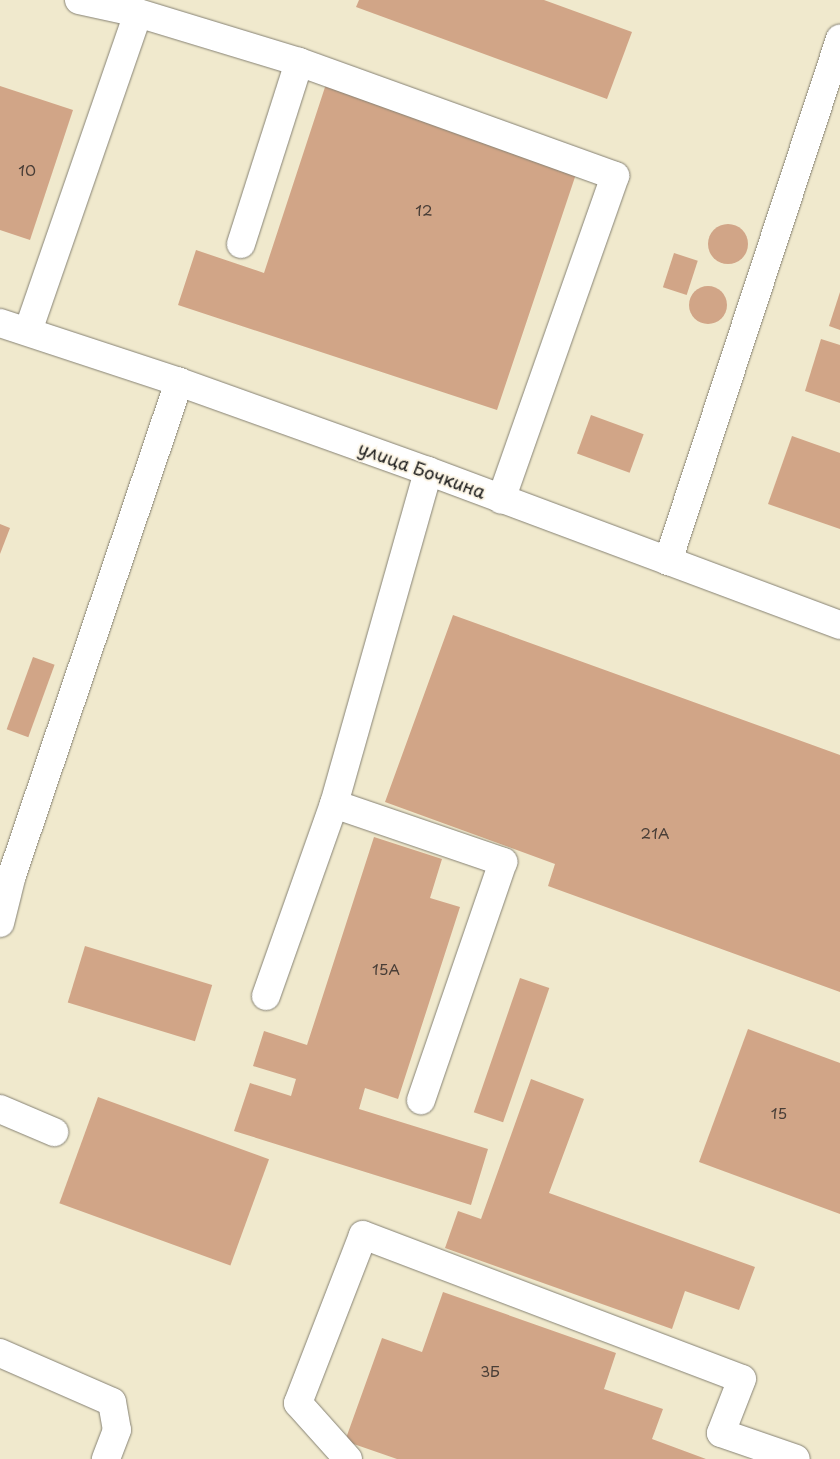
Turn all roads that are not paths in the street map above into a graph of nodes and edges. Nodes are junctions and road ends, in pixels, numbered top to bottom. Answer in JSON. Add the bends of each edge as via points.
{"nodes":[{"id":1,"x":79,"y":0,"type":"edge"},
{"id":2,"x":138,"y":14,"type":"junction"},
{"id":3,"x":840,"y":39,"type":"edge"},
{"id":4,"x":298,"y":62,"type":"junction"},
{"id":5,"x":241,"y":244,"type":"dead end"},
{"id":6,"x":0,"y":323,"type":"edge"},
{"id":7,"x":28,"y":331,"type":"junction"},
{"id":8,"x":179,"y":382,"type":"junction"},
{"id":9,"x":428,"y":471,"type":"junction"},
{"id":10,"x":501,"y":499,"type":"junction"},
{"id":11,"x":668,"y":561,"type":"junction"},
{"id":12,"x":840,"y":625,"type":"edge"},
{"id":13,"x":334,"y":804,"type":"junction"},
{"id":14,"x":0,"y":924,"type":"edge"},
{"id":15,"x":266,"y":996,"type":"dead end"},
{"id":16,"x":420,"y":1100,"type":"dead end"},
{"id":17,"x":0,"y":1109,"type":"edge"},
{"id":18,"x":54,"y":1132,"type":"dead end"},
{"id":19,"x":0,"y":1353,"type":"edge"},
{"id":20,"x":106,"y":1459,"type":"edge"},
{"id":21,"x":348,"y":1459,"type":"edge"},
{"id":22,"x":796,"y":1459,"type":"edge"}],
"edges":[{"from":1,"to":2,"type":"street"},
{"from":2,"to":4,"type":"street"},
{"from":2,"to":7,"type":"street"},
{"from":3,"to":11,"type":"street"},
{"from":4,"to":5,"type":"street"},
{"from":4,"to":10,"type":"street","via":[[615,176]]},
{"from":6,"to":7,"type":"street","name":"улица Бочкина"},
{"from":7,"to":8,"type":"street","name":"улица Бочкина"},
{"from":8,"to":9,"type":"street","name":"улица Бочкина"},
{"from":8,"to":14,"type":"street","via":[[12,875]]},
{"from":9,"to":10,"type":"street","name":"улица Бочкина"},
{"from":9,"to":13,"type":"street"},
{"from":10,"to":11,"type":"street","name":"улица Бочкина"},
{"from":11,"to":12,"type":"street","name":"улица Бочкина"},
{"from":13,"to":15,"type":"street"},
{"from":13,"to":16,"type":"street","via":[[503,862]]},
{"from":17,"to":18,"type":"street"},
{"from":19,"to":20,"type":"street","via":[[112,1402],[117,1430]]},
{"from":21,"to":22,"type":"street","via":[[298,1403],[363,1235],[742,1379],[721,1433]]}]}
